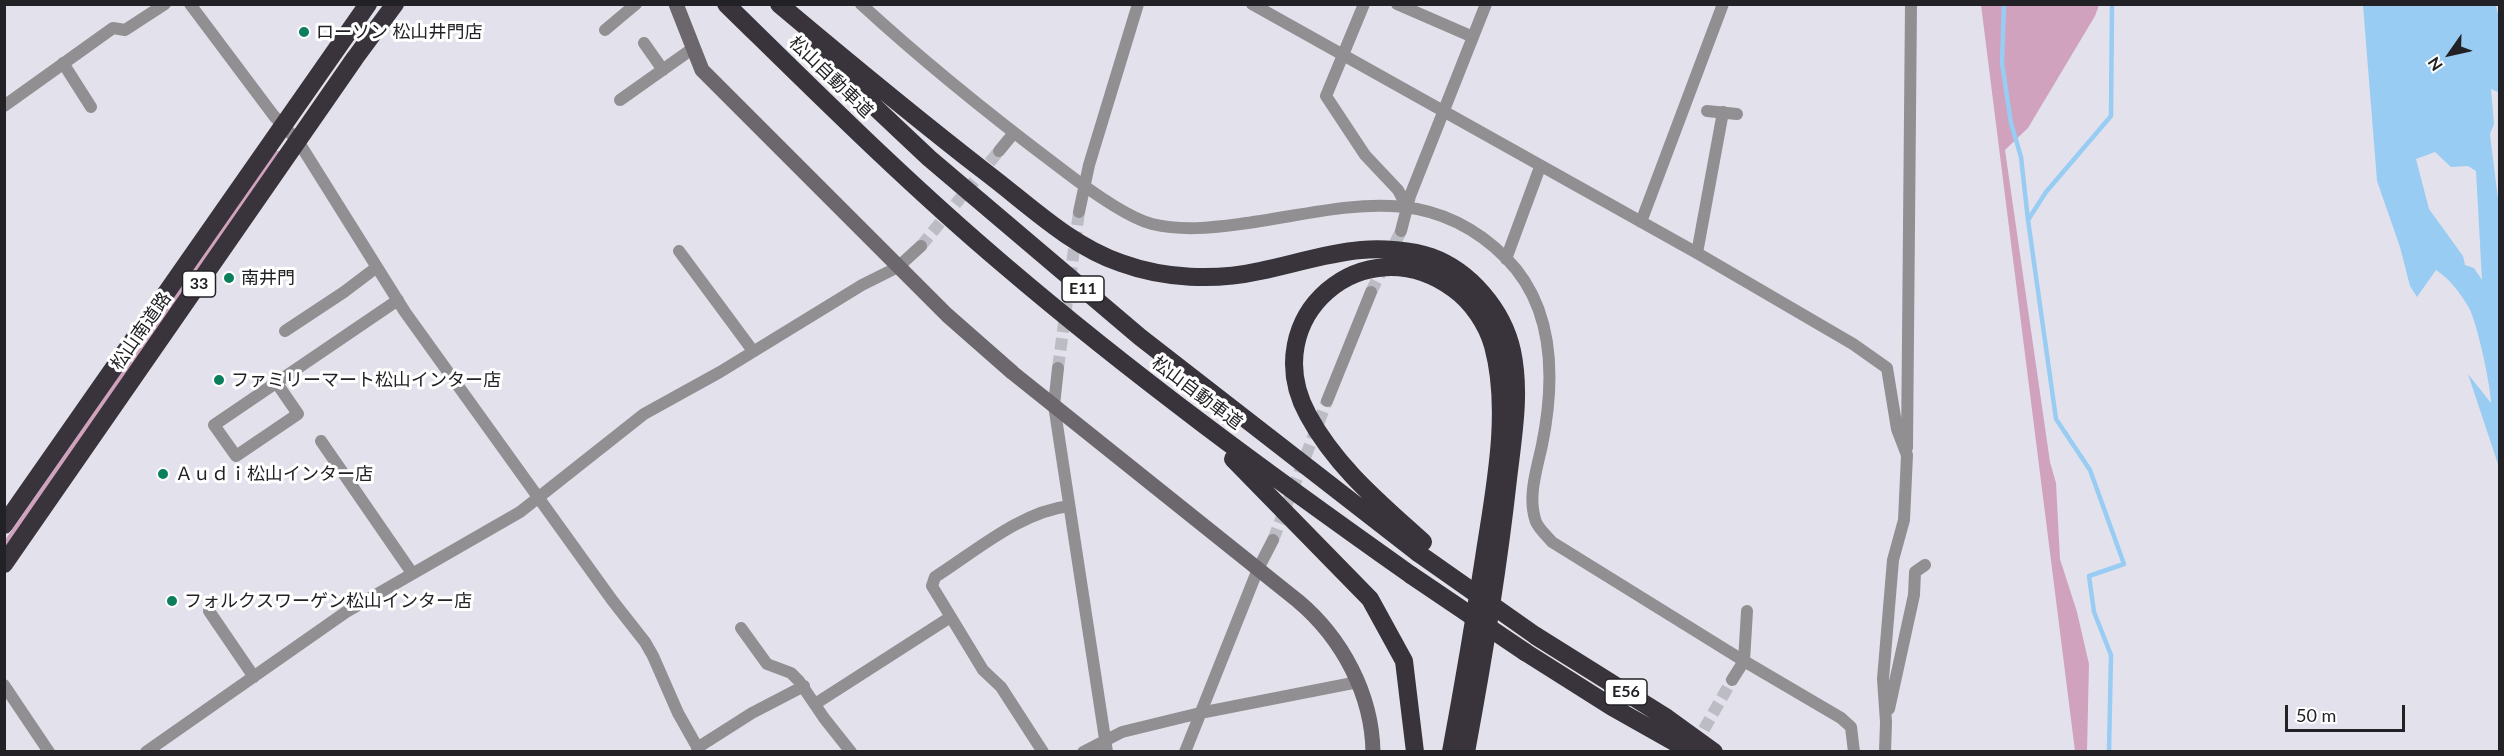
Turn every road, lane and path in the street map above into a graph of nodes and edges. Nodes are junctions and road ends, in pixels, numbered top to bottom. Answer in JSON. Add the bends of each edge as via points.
{"nodes":[{"id":1,"x":165,"y":4,"type":"edge"},
{"id":2,"x":190,"y":4,"type":"edge"},
{"id":3,"x":368,"y":4,"type":"edge"},
{"id":4,"x":395,"y":4,"type":"edge"},
{"id":5,"x":636,"y":4,"type":"edge"},
{"id":6,"x":726,"y":4,"type":"edge"},
{"id":7,"x":766,"y":4,"type":"edge"},
{"id":8,"x":779,"y":4,"type":"edge"},
{"id":9,"x":861,"y":4,"type":"edge"},
{"id":10,"x":1138,"y":4,"type":"edge"},
{"id":11,"x":1252,"y":4,"type":"edge"},
{"id":12,"x":1364,"y":4,"type":"edge"},
{"id":13,"x":1397,"y":4,"type":"edge"},
{"id":14,"x":1486,"y":4,"type":"edge"},
{"id":15,"x":1723,"y":4,"type":"edge"},
{"id":16,"x":1911,"y":4,"type":"edge"},
{"id":17,"x":677,"y":5,"type":"edge"},
{"id":18,"x":605,"y":30,"type":"dead end"},
{"id":19,"x":1473,"y":37,"type":"junction"},
{"id":20,"x":644,"y":43,"type":"dead end"},
{"id":21,"x":693,"y":49,"type":"junction"},
{"id":22,"x":1342,"y":55,"type":"junction"},
{"id":23,"x":63,"y":63,"type":"junction"},
{"id":24,"x":663,"y":70,"type":"junction"},
{"id":25,"x":620,"y":100,"type":"dead end"},
{"id":26,"x":4,"y":105,"type":"edge"},
{"id":27,"x":92,"y":107,"type":"dead end"},
{"id":28,"x":1707,"y":111,"type":"dead end"},
{"id":29,"x":1443,"y":112,"type":"junction"},
{"id":30,"x":1723,"y":112,"type":"junction"},
{"id":31,"x":1737,"y":114,"type":"dead end"},
{"id":32,"x":283,"y":127,"type":"junction"},
{"id":33,"x":1013,"y":134,"type":"junction"},
{"id":34,"x":298,"y":141,"type":"junction"},
{"id":35,"x":999,"y":151,"type":"tunnel mouth"},
{"id":36,"x":1540,"y":167,"type":"junction"},
{"id":37,"x":1086,"y":188,"type":"junction"},
{"id":38,"x":1407,"y":207,"type":"junction"},
{"id":39,"x":1079,"y":212,"type":"tunnel mouth"},
{"id":40,"x":1641,"y":222,"type":"junction"},
{"id":41,"x":1401,"y":231,"type":"tunnel mouth"},
{"id":42,"x":921,"y":246,"type":"tunnel mouth"},
{"id":43,"x":679,"y":250,"type":"dead end"},
{"id":44,"x":1698,"y":254,"type":"junction"},
{"id":45,"x":1506,"y":259,"type":"junction"},
{"id":46,"x":377,"y":267,"type":"junction"},
{"id":47,"x":898,"y":267,"type":"junction"},
{"id":48,"x":1371,"y":292,"type":"tunnel mouth"},
{"id":49,"x":398,"y":300,"type":"junction"},
{"id":50,"x":285,"y":331,"type":"dead end"},
{"id":51,"x":753,"y":351,"type":"junction"},
{"id":52,"x":1058,"y":368,"type":"tunnel mouth"},
{"id":53,"x":276,"y":382,"type":"junction"},
{"id":54,"x":1327,"y":400,"type":"tunnel mouth"},
{"id":55,"x":1054,"y":405,"type":"junction"},
{"id":56,"x":1188,"y":414,"type":"junction"},
{"id":57,"x":321,"y":441,"type":"dead end"},
{"id":58,"x":1907,"y":455,"type":"junction"},
{"id":59,"x":538,"y":498,"type":"junction"},
{"id":60,"x":1069,"y":506,"type":"junction"},
{"id":61,"x":4,"y":525,"type":"edge"},
{"id":62,"x":1273,"y":540,"type":"tunnel mouth"},
{"id":63,"x":1421,"y":547,"type":"junction"},
{"id":64,"x":4,"y":564,"type":"edge"},
{"id":65,"x":1924,"y":565,"type":"dead end"},
{"id":66,"x":1258,"y":569,"type":"junction"},
{"id":67,"x":412,"y":573,"type":"junction"},
{"id":68,"x":1485,"y":600,"type":"joint"},
{"id":69,"x":209,"y":611,"type":"dead end"},
{"id":70,"x":1747,"y":611,"type":"dead end"},
{"id":71,"x":949,"y":618,"type":"junction"},
{"id":72,"x":1481,"y":622,"type":"joint"},
{"id":73,"x":1516,"y":622,"type":"junction"},
{"id":74,"x":741,"y":628,"type":"dead end"},
{"id":75,"x":1744,"y":661,"type":"junction"},
{"id":76,"x":254,"y":677,"type":"junction"},
{"id":77,"x":1732,"y":680,"type":"tunnel mouth"},
{"id":78,"x":1358,"y":682,"type":"junction"},
{"id":79,"x":4,"y":685,"type":"edge"},
{"id":80,"x":804,"y":687,"type":"junction"},
{"id":81,"x":815,"y":704,"type":"junction"},
{"id":82,"x":1200,"y":713,"type":"junction"},
{"id":83,"x":1886,"y":722,"type":"junction"},
{"id":84,"x":1106,"y":745,"type":"edge"},
{"id":85,"x":699,"y":750,"type":"edge"},
{"id":86,"x":49,"y":752,"type":"edge"},
{"id":87,"x":146,"y":752,"type":"edge"},
{"id":88,"x":851,"y":752,"type":"edge"},
{"id":89,"x":1043,"y":752,"type":"edge"},
{"id":90,"x":1083,"y":752,"type":"edge"},
{"id":91,"x":1185,"y":752,"type":"edge"},
{"id":92,"x":1373,"y":752,"type":"edge"},
{"id":93,"x":1415,"y":752,"type":"edge"},
{"id":94,"x":1451,"y":752,"type":"edge"},
{"id":95,"x":1466,"y":752,"type":"edge"},
{"id":96,"x":1692,"y":752,"type":"edge"},
{"id":97,"x":1714,"y":752,"type":"edge"},
{"id":98,"x":1854,"y":752,"type":"edge"},
{"id":99,"x":1886,"y":752,"type":"edge"}],
"edges":[{"from":1,"to":23,"type":"street","via":[[125,30],[113,28]]},
{"from":2,"to":32,"type":"street"},
{"from":3,"to":32,"type":"highway","name":"松山南道路","number":"33"},
{"from":4,"to":34,"type":"highway","name":"松山南道路","number":"33"},
{"from":5,"to":18,"type":"street"},
{"from":6,"to":56,"type":"highway","name":"松山自動車道","number":"E11","via":[[1002,264]]},
{"from":7,"to":63,"type":"highway","name":"松山自動車道","number":"E11","via":[[929,158],[1149,344]]},
{"from":8,"to":95,"type":"highway","via":[[879,89],[1058,228],[1120,263],[1172,275],[1227,277],[1363,250],[1404,252],[1430,256],[1453,268],[1479,291],[1490,303],[1511,348],[1516,402],[1502,532]]},
{"from":9,"to":33,"type":"street","via":[[925,63]]},
{"from":10,"to":37,"type":"street","via":[[1089,165]]},
{"from":11,"to":22,"type":"street"},
{"from":12,"to":22,"type":"street"},
{"from":13,"to":19,"type":"street"},
{"from":14,"to":19,"type":"street"},
{"from":15,"to":40,"type":"street"},
{"from":16,"to":58,"type":"street"},
{"from":17,"to":21,"type":"street"},
{"from":19,"to":29,"type":"street"},
{"from":20,"to":24,"type":"street"},
{"from":21,"to":24,"type":"street"},
{"from":21,"to":47,"type":"street","via":[[702,70]]},
{"from":22,"to":29,"type":"street"},
{"from":22,"to":38,"type":"street","via":[[1326,96],[1365,155],[1398,190]]},
{"from":23,"to":26,"type":"street"},
{"from":23,"to":27,"type":"street"},
{"from":24,"to":25,"type":"street"},
{"from":28,"to":30,"type":"street"},
{"from":29,"to":36,"type":"street"},
{"from":29,"to":38,"type":"street"},
{"from":30,"to":31,"type":"street"},
{"from":30,"to":44,"type":"street"},
{"from":32,"to":34,"type":"street"},
{"from":32,"to":61,"type":"highway","name":"松山南道路","number":"33"},
{"from":33,"to":35,"type":"street"},
{"from":33,"to":37,"type":"street"},
{"from":34,"to":46,"type":"street"},
{"from":34,"to":64,"type":"highway","name":"松山南道路","number":"33"},
{"from":36,"to":40,"type":"street"},
{"from":36,"to":45,"type":"street"},
{"from":37,"to":38,"type":"street","via":[[1150,223],[1196,230],[1346,208]]},
{"from":37,"to":39,"type":"street"},
{"from":38,"to":41,"type":"street"},
{"from":38,"to":45,"type":"street","via":[[1464,225]]},
{"from":40,"to":44,"type":"street"},
{"from":42,"to":47,"type":"street"},
{"from":43,"to":51,"type":"street"},
{"from":44,"to":58,"type":"street","via":[[1887,368],[1897,429]]},
{"from":45,"to":75,"type":"street","via":[[1520,274],[1538,306],[1549,368],[1548,415],[1532,494],[1536,523],[1552,542]]},
{"from":46,"to":49,"type":"street"},
{"from":46,"to":50,"type":"street"},
{"from":47,"to":51,"type":"street"},
{"from":47,"to":55,"type":"street","via":[[971,337]]},
{"from":48,"to":54,"type":"street"},
{"from":49,"to":53,"type":"street"},
{"from":49,"to":59,"type":"street"},
{"from":51,"to":59,"type":"street","via":[[644,414]]},
{"from":52,"to":55,"type":"street"},
{"from":53,"to":53,"type":"street","via":[[214,425],[236,456],[298,414]]},
{"from":55,"to":60,"type":"street"},
{"from":55,"to":66,"type":"street"},
{"from":56,"to":72,"type":"highway","name":"松山自動車道","number":"E11","bridge":true},
{"from":56,"to":93,"type":"highway","via":[[1370,599],[1404,662]]},
{"from":57,"to":67,"type":"street"},
{"from":58,"to":83,"type":"street","via":[[1904,520],[1893,560],[1883,679]]},
{"from":59,"to":67,"type":"street","via":[[499,525]]},
{"from":59,"to":85,"type":"street","via":[[645,642]]},
{"from":60,"to":71,"type":"street","via":[[1053,508],[1010,528],[936,577],[932,586]]},
{"from":60,"to":84,"type":"street"},
{"from":62,"to":66,"type":"street"},
{"from":63,"to":68,"type":"highway","name":"松山自動車道","number":"E11","bridge":true},
{"from":63,"to":73,"type":"highway","bridge":true},
{"from":63,"to":94,"type":"highway","via":[[1336,460],[1307,414],[1298,390],[1294,358],[1302,324],[1312,307],[1342,279],[1374,268],[1390,266],[1427,273],[1460,294],[1481,319],[1498,367],[1500,426],[1492,502]]},
{"from":65,"to":83,"type":"street","via":[[1915,572],[1914,595]]},
{"from":66,"to":78,"type":"street","via":[[1322,624]]},
{"from":66,"to":82,"type":"street"},
{"from":67,"to":76,"type":"street","via":[[346,612]]},
{"from":68,"to":73,"type":"highway","name":"松山自動車道","number":"E56","bridge":true},
{"from":69,"to":76,"type":"street"},
{"from":70,"to":75,"type":"street"},
{"from":71,"to":81,"type":"street"},
{"from":71,"to":89,"type":"street"},
{"from":72,"to":96,"type":"highway","name":"松山自動車道","number":"E56","bridge":true,"via":[[1612,707]]},
{"from":73,"to":97,"type":"highway","name":"松山自動車道","number":"E56","bridge":true},
{"from":74,"to":80,"type":"street","via":[[766,664],[791,673]]},
{"from":75,"to":77,"type":"street"},
{"from":75,"to":98,"type":"street","via":[[1841,718],[1851,727]]},
{"from":76,"to":87,"type":"street"},
{"from":78,"to":82,"type":"street"},
{"from":78,"to":92,"type":"street","via":[[1367,708]]},
{"from":79,"to":86,"type":"street"},
{"from":80,"to":81,"type":"street"},
{"from":80,"to":85,"type":"street","via":[[752,713]]},
{"from":81,"to":88,"type":"street"},
{"from":82,"to":84,"type":"street","via":[[1122,732]]},
{"from":82,"to":91,"type":"street"},
{"from":83,"to":99,"type":"street"},
{"from":84,"to":90,"type":"street"}]}
